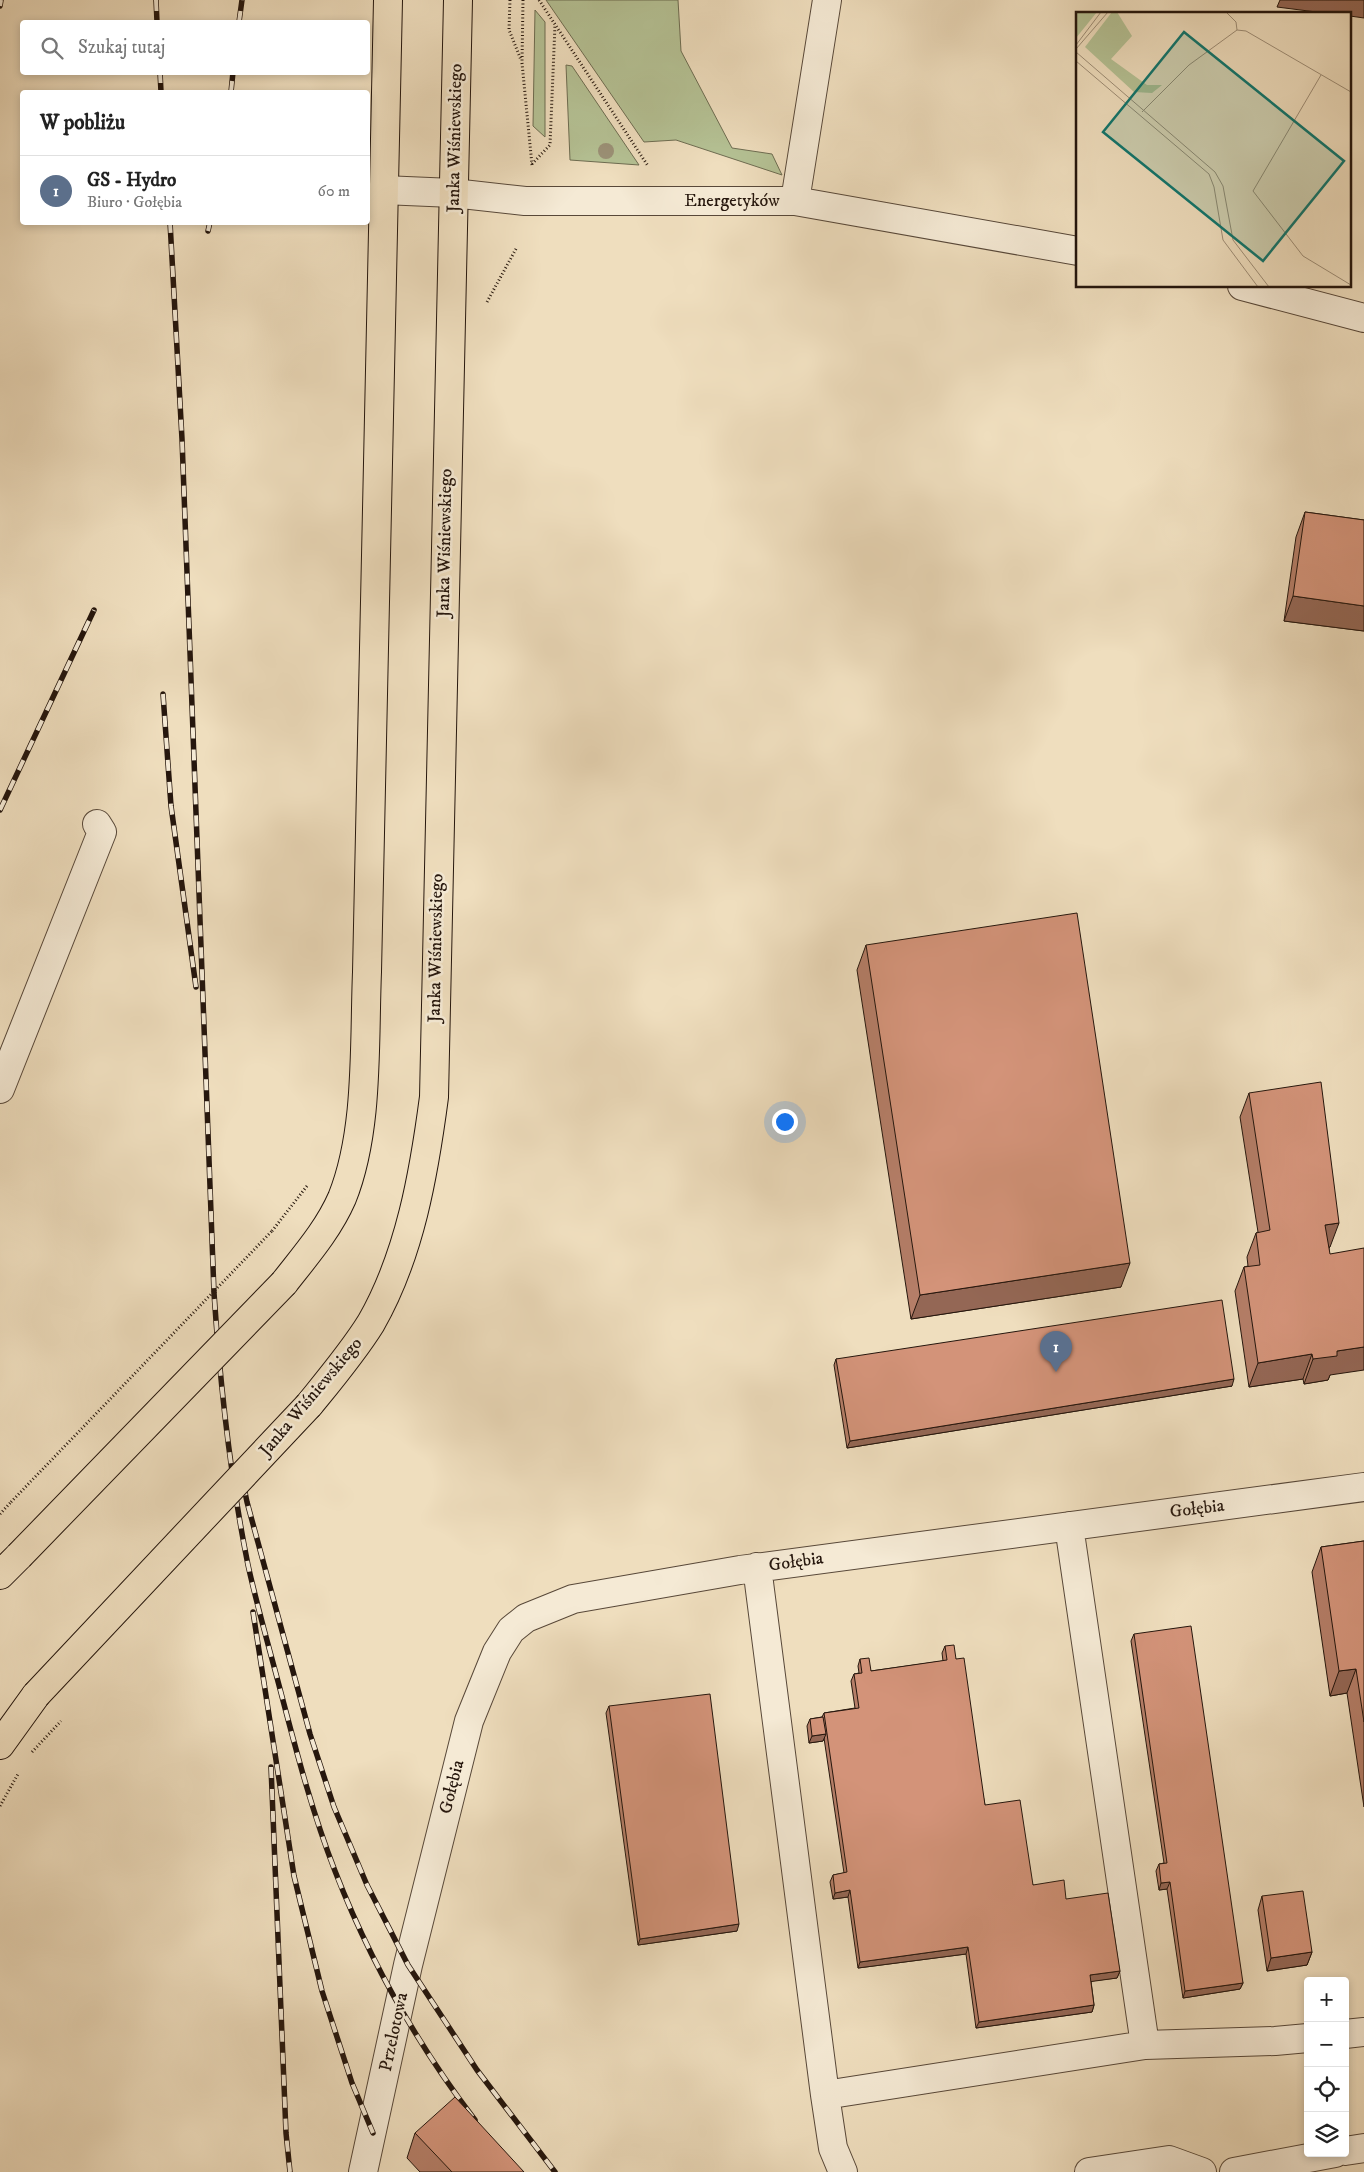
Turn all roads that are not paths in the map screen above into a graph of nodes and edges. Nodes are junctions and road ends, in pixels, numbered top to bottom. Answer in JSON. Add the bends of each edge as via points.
{"nodes":[{"id":1,"x":388,"y":0,"type":"edge"},
{"id":2,"x":458,"y":0,"type":"edge"},
{"id":3,"x":827,"y":0,"type":"edge"},
{"id":4,"x":383,"y":190,"type":"junction"},
{"id":5,"x":453,"y":193,"type":"junction"},
{"id":6,"x":796,"y":202,"type":"junction"},
{"id":7,"x":1076,"y":251,"type":"edge"},
{"id":8,"x":1250,"y":288,"type":"edge"},
{"id":9,"x":1364,"y":318,"type":"edge"},
{"id":10,"x":97,"y":824,"type":"dead end"},
{"id":11,"x":0,"y":1088,"type":"edge"},
{"id":12,"x":1364,"y":1487,"type":"edge"},
{"id":13,"x":1069,"y":1526,"type":"junction"},
{"id":14,"x":757,"y":1567,"type":"junction"},
{"id":15,"x":0,"y":1575,"type":"edge"},
{"id":16,"x":0,"y":1745,"type":"edge"},
{"id":17,"x":426,"y":1892,"type":"joint"},
{"id":18,"x":1364,"y":2032,"type":"edge"},
{"id":19,"x":1349,"y":2034,"type":"edge"},
{"id":20,"x":1304,"y":2038,"type":"edge"},
{"id":21,"x":1145,"y":2044,"type":"junction"},
{"id":22,"x":825,"y":2095,"type":"junction"},
{"id":23,"x":1364,"y":2148,"type":"edge"},
{"id":24,"x":1349,"y":2150,"type":"edge"},
{"id":25,"x":1314,"y":2157,"type":"edge"},
{"id":26,"x":363,"y":2172,"type":"edge"},
{"id":27,"x":843,"y":2172,"type":"edge"},
{"id":28,"x":1089,"y":2172,"type":"edge"},
{"id":29,"x":1202,"y":2172,"type":"edge"},
{"id":30,"x":1234,"y":2172,"type":"edge"}],
"edges":[{"from":1,"to":4,"type":"highway"},
{"from":2,"to":5,"type":"highway","name":"Janka Wiśniewskiego"},
{"from":3,"to":6,"type":"street"},
{"from":4,"to":5,"type":"street","name":"Energetyków"},
{"from":4,"to":15,"type":"highway","bridge":true,"via":[[368,972],[356,1153],[341,1199],[320,1237],[284,1283]]},
{"from":5,"to":6,"type":"street","name":"Energetyków","via":[[526,201]]},
{"from":5,"to":16,"type":"highway","name":"Janka Wiśniewskiego","bridge":true,"via":[[434,1097],[412,1217],[386,1291],[354,1348],[309,1405],[36,1695]]},
{"from":6,"to":7,"type":"street","name":"Energetyków"},
{"from":8,"to":9,"type":"street"},
{"from":10,"to":11,"type":"street","via":[[102,832]]},
{"from":12,"to":13,"type":"street","name":"Gołębia"},
{"from":13,"to":14,"type":"street","name":"Gołębia"},
{"from":13,"to":21,"type":"street"},
{"from":14,"to":17,"type":"street","name":"Gołębia","via":[[573,1599],[526,1618],[511,1630],[497,1652],[469,1720]]},
{"from":14,"to":22,"type":"street"},
{"from":17,"to":26,"type":"street","name":"Przelotowa"},
{"from":18,"to":19,"type":"street"},
{"from":20,"to":21,"type":"street"},
{"from":21,"to":22,"type":"street"},
{"from":22,"to":27,"type":"street","via":[[833,2148]]},
{"from":23,"to":24,"type":"street"},
{"from":25,"to":30,"type":"street"},
{"from":28,"to":29,"type":"street","via":[[1169,2160]]}]}
